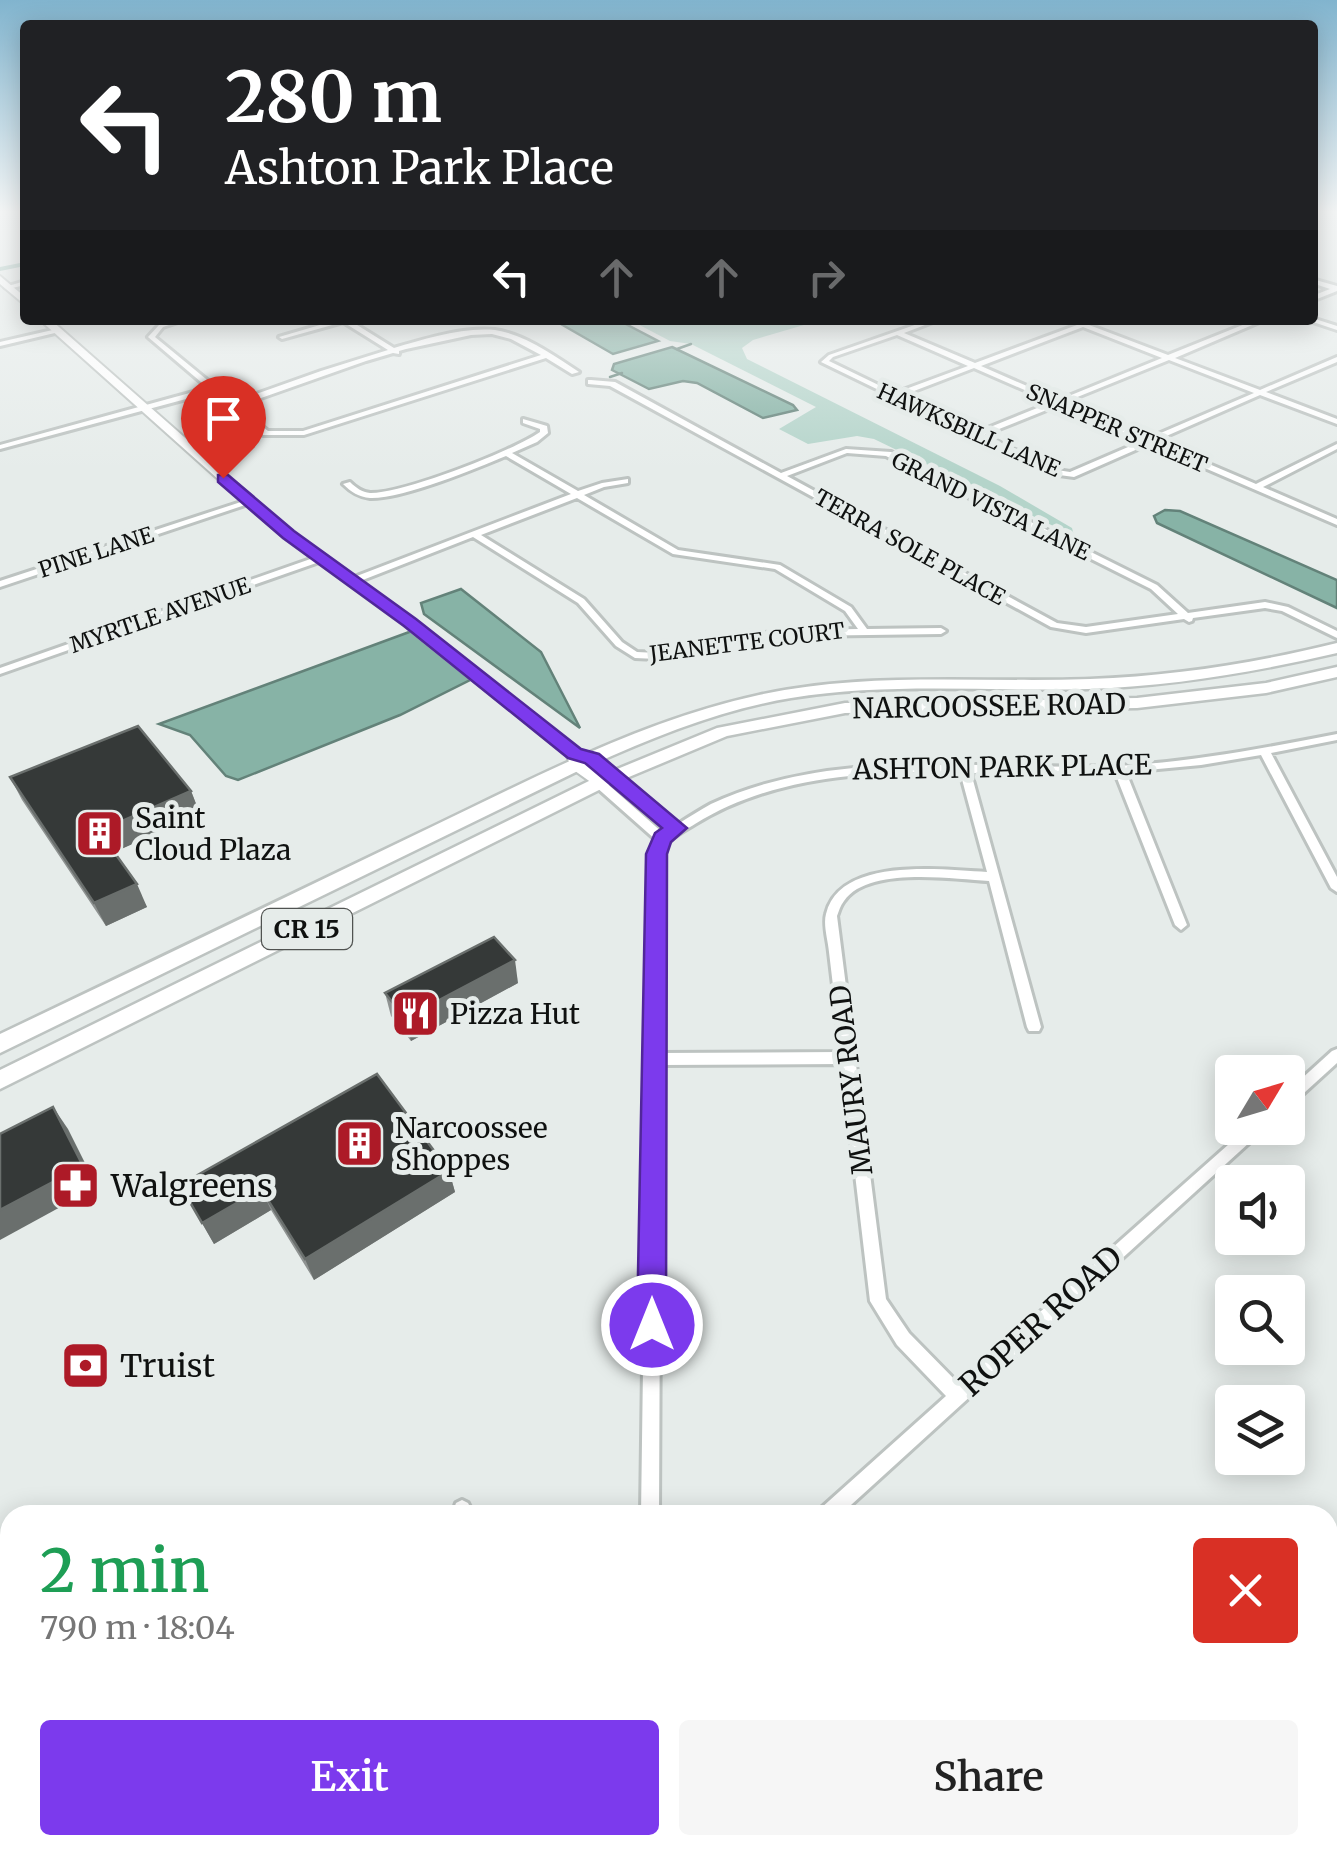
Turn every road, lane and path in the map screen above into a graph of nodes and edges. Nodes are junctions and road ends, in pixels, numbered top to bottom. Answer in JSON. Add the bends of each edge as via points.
{"nodes":[{"id":1,"x":52,"y":325,"type":"edge"},
{"id":2,"x":164,"y":325,"type":"edge"},
{"id":3,"x":327,"y":325,"type":"edge"},
{"id":4,"x":352,"y":325,"type":"edge"},
{"id":5,"x":480,"y":325,"type":"edge"},
{"id":6,"x":921,"y":325,"type":"edge"},
{"id":7,"x":1083,"y":325,"type":"joint"},
{"id":8,"x":1249,"y":325,"type":"edge"},
{"id":9,"x":57,"y":330,"type":"junction"},
{"id":10,"x":483,"y":331,"type":"junction"},
{"id":11,"x":898,"y":333,"type":"junction"},
{"id":12,"x":282,"y":338,"type":"dead end"},
{"id":13,"x":0,"y":344,"type":"edge"},
{"id":14,"x":397,"y":353,"type":"junction"},
{"id":15,"x":545,"y":356,"type":"junction"},
{"id":16,"x":1168,"y":358,"type":"junction"},
{"id":17,"x":1337,"y":359,"type":"edge"},
{"id":18,"x":974,"y":366,"type":"junction"},
{"id":19,"x":575,"y":372,"type":"dead end"},
{"id":20,"x":591,"y":382,"type":"dead end"},
{"id":21,"x":210,"y":387,"type":"junction"},
{"id":22,"x":1261,"y":393,"type":"junction"},
{"id":23,"x":894,"y":396,"type":"junction"},
{"id":24,"x":1059,"y":402,"type":"junction"},
{"id":25,"x":233,"y":406,"type":"junction"},
{"id":26,"x":143,"y":407,"type":"junction"},
{"id":27,"x":526,"y":421,"type":"dead end"},
{"id":28,"x":1337,"y":422,"type":"edge"},
{"id":29,"x":978,"y":435,"type":"junction"},
{"id":30,"x":1152,"y":442,"type":"junction"},
{"id":31,"x":0,"y":446,"type":"edge"},
{"id":32,"x":1336,"y":447,"type":"edge"},
{"id":33,"x":506,"y":453,"type":"junction"},
{"id":34,"x":779,"y":476,"type":"junction"},
{"id":35,"x":625,"y":481,"type":"dead end"},
{"id":36,"x":347,"y":484,"type":"dead end"},
{"id":37,"x":1256,"y":487,"type":"junction"},
{"id":38,"x":573,"y":496,"type":"junction"},
{"id":39,"x":250,"y":502,"type":"junction"},
{"id":40,"x":1337,"y":522,"type":"edge"},
{"id":41,"x":474,"y":534,"type":"junction"},
{"id":42,"x":320,"y":558,"type":"junction"},
{"id":43,"x":352,"y":581,"type":"junction"},
{"id":44,"x":0,"y":584,"type":"edge"},
{"id":45,"x":1248,"y":608,"type":"junction"},
{"id":46,"x":1188,"y":618,"type":"junction"},
{"id":47,"x":1306,"y":621,"type":"junction"},
{"id":48,"x":1337,"y":627,"type":"edge"},
{"id":49,"x":863,"y":630,"type":"junction"},
{"id":50,"x":942,"y":631,"type":"dead end"},
{"id":51,"x":1337,"y":634,"type":"edge"},
{"id":52,"x":1337,"y":648,"type":"edge"},
{"id":53,"x":0,"y":671,"type":"edge"},
{"id":54,"x":1337,"y":672,"type":"edge"},
{"id":55,"x":1337,"y":737,"type":"edge"},
{"id":56,"x":1264,"y":752,"type":"junction"},
{"id":57,"x":581,"y":759,"type":"junction"},
{"id":58,"x":1120,"y":769,"type":"junction"},
{"id":59,"x":965,"y":770,"type":"junction"},
{"id":60,"x":606,"y":780,"type":"junction"},
{"id":61,"x":676,"y":828,"type":"junction"},
{"id":62,"x":662,"y":838,"type":"junction"},
{"id":63,"x":387,"y":857,"type":"junction"},
{"id":64,"x":992,"y":876,"type":"junction"},
{"id":65,"x":1337,"y":888,"type":"edge"},
{"id":66,"x":1182,"y":926,"type":"dead end"},
{"id":67,"x":223,"y":970,"type":"junction"},
{"id":68,"x":1034,"y":1027,"type":"dead end"},
{"id":69,"x":0,"y":1044,"type":"edge"},
{"id":70,"x":1337,"y":1055,"type":"edge"},
{"id":71,"x":850,"y":1058,"type":"junction"},
{"id":72,"x":654,"y":1059,"type":"junction"},
{"id":73,"x":0,"y":1080,"type":"edge"},
{"id":74,"x":1305,"y":1084,"type":"edge"},
{"id":75,"x":1237,"y":1145,"type":"edge"},
{"id":76,"x":958,"y":1396,"type":"junction"},
{"id":77,"x":650,"y":1505,"type":"edge"},
{"id":78,"x":837,"y":1505,"type":"edge"}],
"edges":[{"from":1,"to":9,"type":"street"},
{"from":2,"to":21,"type":"street","via":[[151,337]]},
{"from":3,"to":12,"type":"street"},
{"from":4,"to":14,"type":"street"},
{"from":5,"to":10,"type":"street"},
{"from":6,"to":11,"type":"street"},
{"from":7,"to":16,"type":"street"},
{"from":7,"to":18,"type":"street"},
{"from":8,"to":16,"type":"street"},
{"from":9,"to":13,"type":"street"},
{"from":9,"to":26,"type":"street"},
{"from":10,"to":14,"type":"street"},
{"from":10,"to":15,"type":"street"},
{"from":11,"to":18,"type":"street","name":"SNAPPER STREET"},
{"from":11,"to":23,"type":"street","name":"HAWKSBILL LANE","via":[[826,359]]},
{"from":14,"to":25,"type":"street"},
{"from":15,"to":19,"type":"street"},
{"from":15,"to":25,"type":"street","via":[[304,432],[266,433]]},
{"from":16,"to":22,"type":"street"},
{"from":16,"to":24,"type":"street"},
{"from":17,"to":22,"type":"street","name":"HAWKSBILL LANE"},
{"from":18,"to":23,"type":"street"},
{"from":18,"to":24,"type":"street","name":"SNAPPER STREET"},
{"from":20,"to":34,"type":"street","name":"TERRA SOLE PLACE","via":[[612,384]]},
{"from":21,"to":25,"type":"street"},
{"from":21,"to":26,"type":"street"},
{"from":22,"to":28,"type":"street"},
{"from":22,"to":30,"type":"street","name":"HAWKSBILL LANE"},
{"from":23,"to":29,"type":"street","name":"HAWKSBILL LANE"},
{"from":24,"to":29,"type":"street"},
{"from":24,"to":30,"type":"street","name":"SNAPPER STREET"},
{"from":26,"to":31,"type":"street"},
{"from":26,"to":39,"type":"street"},
{"from":27,"to":33,"type":"street","via":[[544,433]]},
{"from":29,"to":30,"type":"street","name":"HAWKSBILL LANE","via":[[1071,476]]},
{"from":30,"to":37,"type":"street","name":"SNAPPER STREET"},
{"from":32,"to":37,"type":"street"},
{"from":33,"to":36,"type":"street","via":[[388,494],[358,494]]},
{"from":33,"to":38,"type":"street"},
{"from":34,"to":46,"type":"street","name":"TERRA SOLE PLACE","via":[[1054,625],[1086,630]]},
{"from":34,"to":46,"type":"street","name":"GRAND VISTA LANE","via":[[854,450],[888,454],[1154,587]]},
{"from":35,"to":38,"type":"street"},
{"from":37,"to":40,"type":"street","name":"SNAPPER STREET"},
{"from":38,"to":41,"type":"street"},
{"from":38,"to":49,"type":"street","via":[[676,552],[778,567],[848,610]]},
{"from":39,"to":42,"type":"street"},
{"from":39,"to":44,"type":"street","name":"PINE LANE"},
{"from":41,"to":43,"type":"street"},
{"from":41,"to":49,"type":"street","name":"JEANETTE COURT","via":[[581,600],[636,655],[731,639]]},
{"from":42,"to":43,"type":"street"},
{"from":42,"to":53,"type":"street","name":"MYRTLE AVENUE"},
{"from":43,"to":57,"type":"street"},
{"from":45,"to":46,"type":"street","name":"TERRA SOLE PLACE"},
{"from":45,"to":47,"type":"street","name":"TERRA SOLE PLACE","via":[[1275,607]]},
{"from":45,"to":48,"type":"street","name":"TERRA SOLE PLACE","via":[[1277,598]]},
{"from":47,"to":51,"type":"street","name":"TERRA SOLE PLACE"},
{"from":47,"to":52,"type":"street","name":"TERRA SOLE PLACE"},
{"from":49,"to":50,"type":"street","name":"JEANETTE COURT"},
{"from":52,"to":57,"type":"main road","name":"NARCOOSSEE ROAD","number":"CR 15","via":[[1126,682],[819,689],[708,712]]},
{"from":54,"to":60,"type":"main road","name":"NARCOOSSEE ROAD","number":"CR 15","via":[[1137,703],[845,708],[724,732]]},
{"from":55,"to":56,"type":"street","name":"ASHTON PARK PLACE"},
{"from":56,"to":58,"type":"street","name":"ASHTON PARK PLACE"},
{"from":56,"to":65,"type":"street"},
{"from":57,"to":60,"type":"street"},
{"from":57,"to":63,"type":"main road","name":"NARCOOSSEE ROAD","number":"CR 15"},
{"from":58,"to":59,"type":"street","name":"ASHTON PARK PLACE"},
{"from":58,"to":66,"type":"street"},
{"from":59,"to":61,"type":"street","name":"ASHTON PARK PLACE","via":[[807,775],[747,793]]},
{"from":59,"to":64,"type":"street"},
{"from":60,"to":61,"type":"street"},
{"from":60,"to":62,"type":"street"},
{"from":60,"to":67,"type":"main road","name":"NARCOOSSEE ROAD","number":"CR 15"},
{"from":61,"to":62,"type":"street","name":"ASHTON PARK PLACE"},
{"from":62,"to":72,"type":"street","via":[[656,854]]},
{"from":63,"to":67,"type":"main road","via":[[378,880],[236,948]]},
{"from":63,"to":69,"type":"main road","name":"NARCOOSSEE ROAD","number":"CR 15"},
{"from":64,"to":68,"type":"street"},
{"from":64,"to":71,"type":"street","name":"MAURY ROAD","via":[[876,876],[838,896],[831,916]]},
{"from":67,"to":73,"type":"main road","name":"NARCOOSSEE ROAD","number":"CR 15"},
{"from":70,"to":74,"type":"street"},
{"from":71,"to":72,"type":"street"},
{"from":71,"to":76,"type":"street","name":"MAURY ROAD","via":[[878,1301],[903,1340]]},
{"from":72,"to":77,"type":"street"},
{"from":75,"to":76,"type":"street","name":"ROPER ROAD"},
{"from":76,"to":78,"type":"street","name":"ROPER ROAD"}]}
